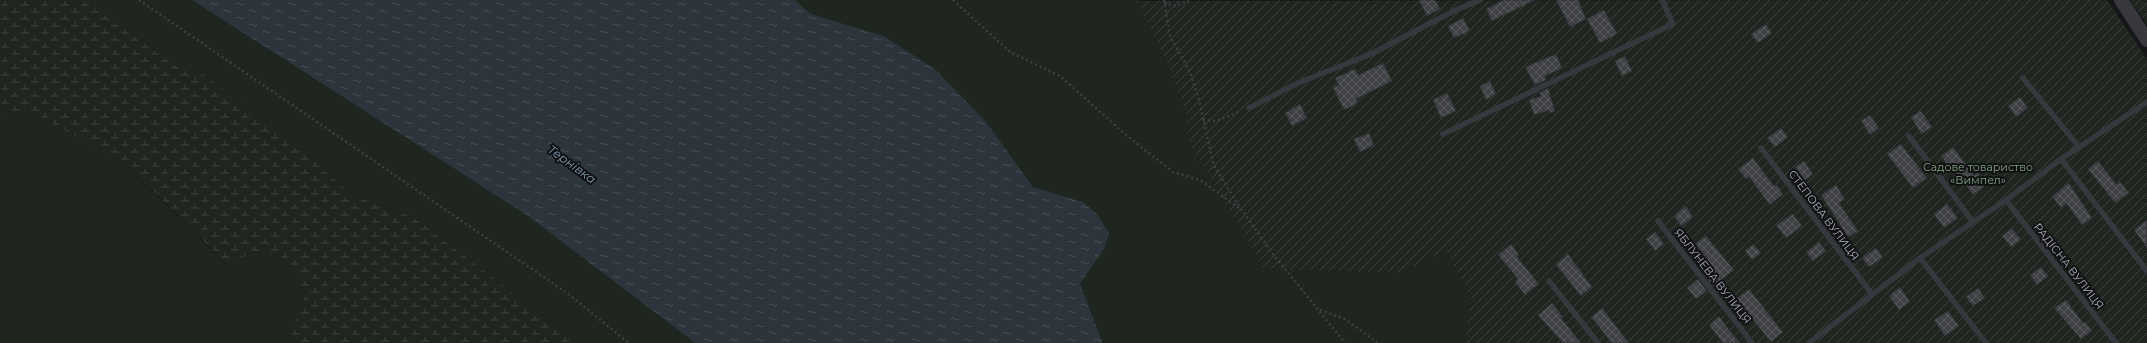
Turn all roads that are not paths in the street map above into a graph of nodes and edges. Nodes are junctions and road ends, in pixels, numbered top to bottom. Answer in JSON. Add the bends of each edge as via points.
{"nodes":[{"id":1,"x":1480,"y":0,"type":"edge"},
{"id":2,"x":1662,"y":0,"type":"edge"},
{"id":3,"x":2121,"y":0,"type":"edge"},
{"id":4,"x":2147,"y":40,"type":"edge"},
{"id":5,"x":2023,"y":78,"type":"dead end"},
{"id":6,"x":2147,"y":102,"type":"edge"},
{"id":7,"x":1249,"y":108,"type":"road end"},
{"id":8,"x":1442,"y":134,"type":"dead end"},
{"id":9,"x":1909,"y":136,"type":"dead end"},
{"id":10,"x":2079,"y":147,"type":"junction"},
{"id":11,"x":1761,"y":148,"type":"dead end"},
{"id":12,"x":2061,"y":159,"type":"junction"},
{"id":13,"x":2006,"y":200,"type":"junction"},
{"id":14,"x":1658,"y":221,"type":"dead end"},
{"id":15,"x":1973,"y":222,"type":"junction"},
{"id":16,"x":1920,"y":258,"type":"junction"},
{"id":17,"x":2147,"y":271,"type":"edge"},
{"id":18,"x":1549,"y":281,"type":"dead end"},
{"id":19,"x":1872,"y":294,"type":"junction"},
{"id":20,"x":1598,"y":343,"type":"edge"},
{"id":21,"x":1752,"y":343,"type":"edge"},
{"id":22,"x":1808,"y":343,"type":"edge"},
{"id":23,"x":1986,"y":343,"type":"edge"},
{"id":24,"x":2116,"y":343,"type":"edge"}],
"edges":[{"from":1,"to":7,"type":"lane","via":[[1371,54],[1298,83]]},
{"from":2,"to":8,"type":"lane","via":[[1673,24]]},
{"from":3,"to":4,"type":"street"},
{"from":5,"to":10,"type":"lane"},
{"from":6,"to":10,"type":"lane"},
{"from":9,"to":15,"type":"lane"},
{"from":10,"to":12,"type":"lane"},
{"from":11,"to":19,"type":"lane","name":"СТЕПОВА ВУЛИЦЯ"},
{"from":12,"to":13,"type":"lane"},
{"from":12,"to":17,"type":"lane"},
{"from":13,"to":15,"type":"lane"},
{"from":13,"to":24,"type":"lane","name":"РАДІСНА ВУЛИЦЯ"},
{"from":14,"to":21,"type":"lane","name":"ЯБЛУНЕВА ВУЛИЦЯ"},
{"from":15,"to":16,"type":"lane"},
{"from":16,"to":19,"type":"lane"},
{"from":16,"to":23,"type":"lane"},
{"from":18,"to":20,"type":"lane"},
{"from":19,"to":22,"type":"lane"}]}
